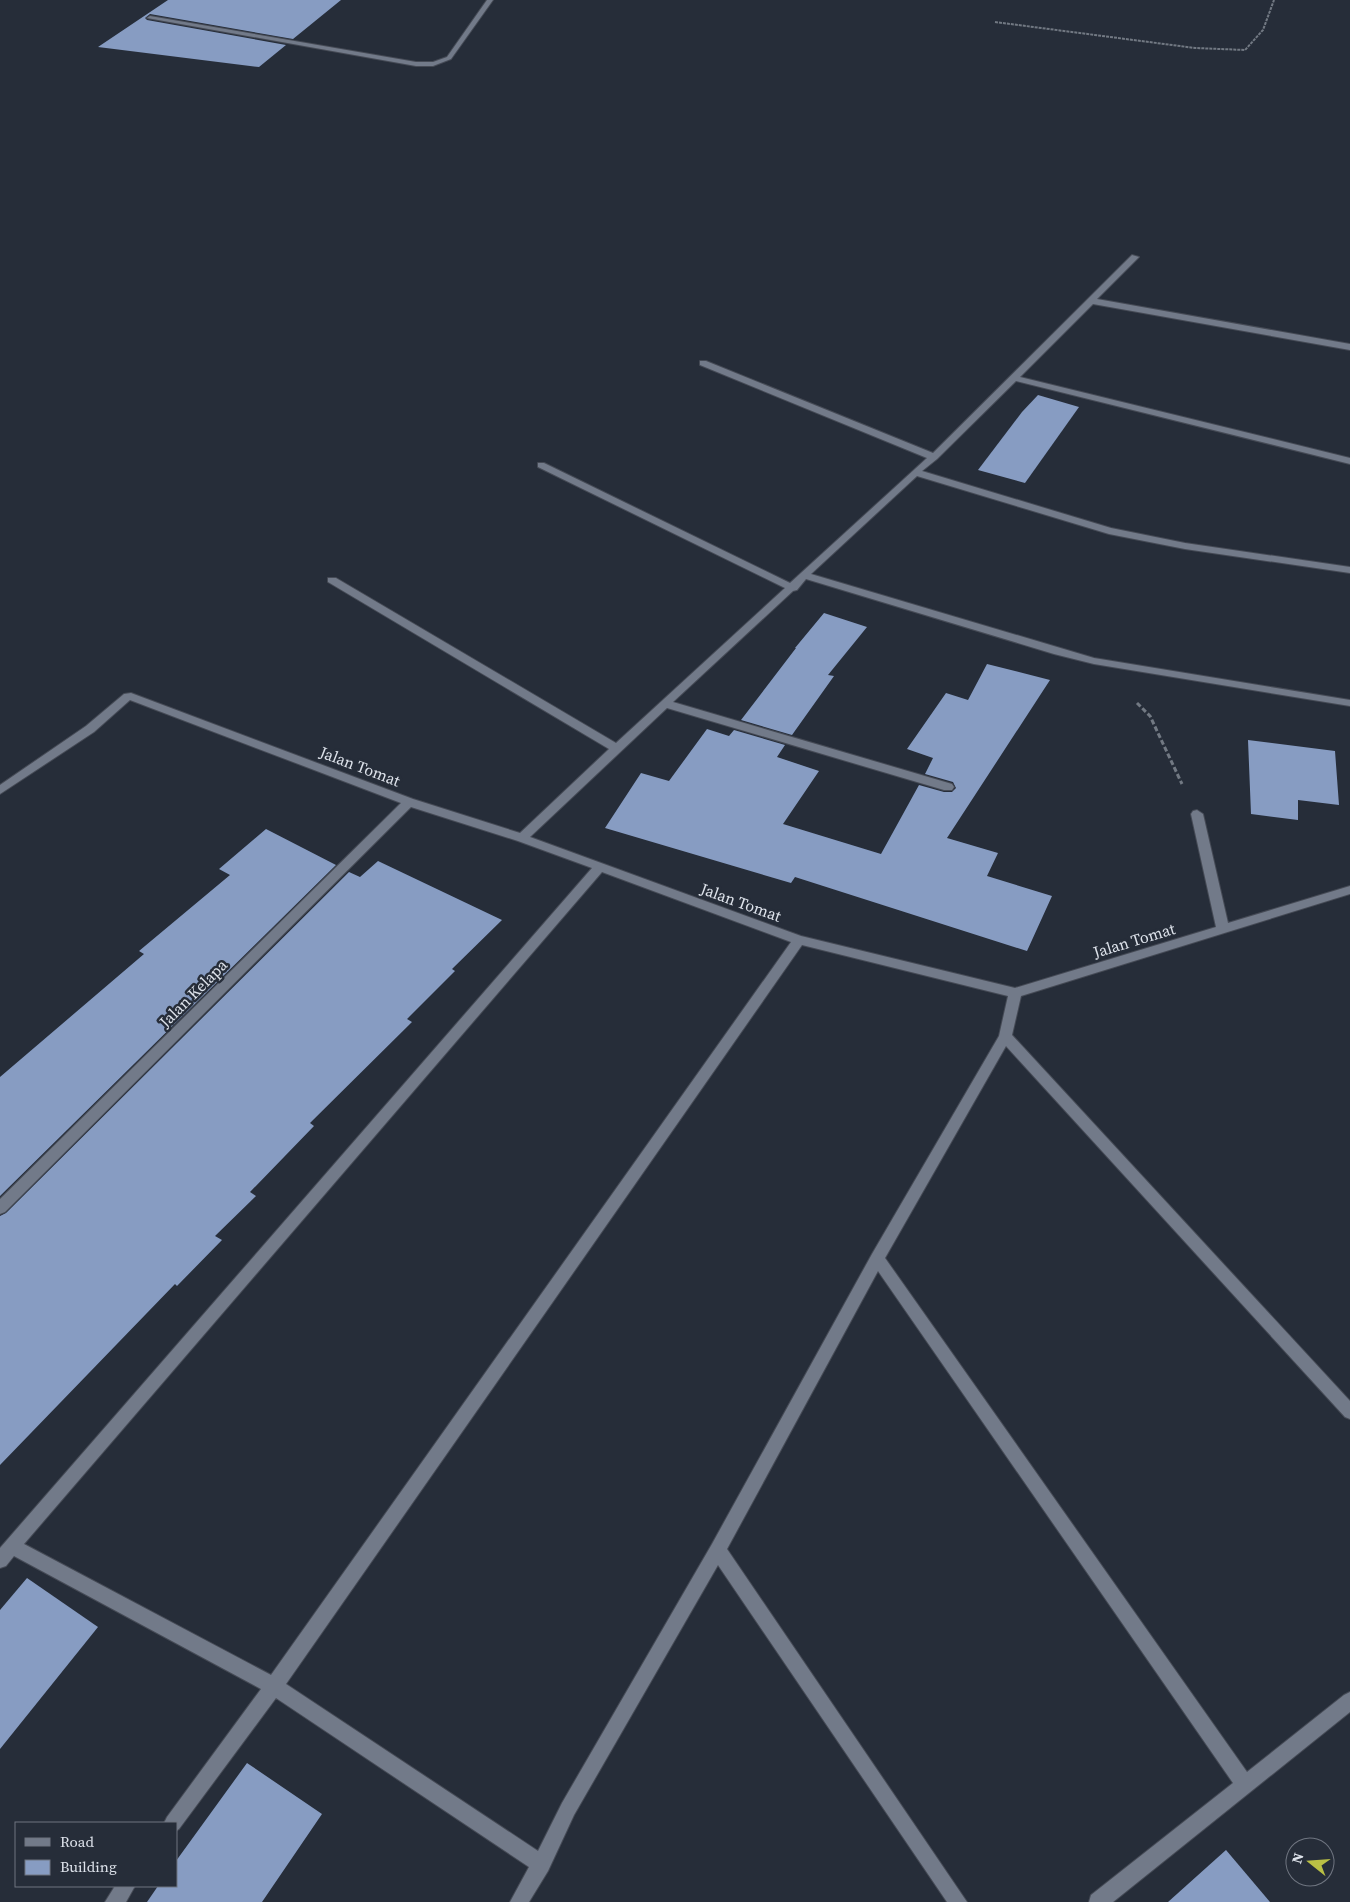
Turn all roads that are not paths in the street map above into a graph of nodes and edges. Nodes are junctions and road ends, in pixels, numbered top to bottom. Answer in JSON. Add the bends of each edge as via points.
{"nodes":[{"id":1,"x":490,"y":0,"type":"edge"},
{"id":2,"x":150,"y":18,"type":"dead end"},
{"id":3,"x":1135,"y":257,"type":"dead end"},
{"id":4,"x":1092,"y":300,"type":"junction"},
{"id":5,"x":1350,"y":347,"type":"edge"},
{"id":6,"x":702,"y":363,"type":"dead end"},
{"id":7,"x":1015,"y":378,"type":"junction"},
{"id":8,"x":934,"y":457,"type":"junction"},
{"id":9,"x":1350,"y":461,"type":"edge"},
{"id":10,"x":541,"y":465,"type":"dead end"},
{"id":11,"x":915,"y":472,"type":"junction"},
{"id":12,"x":1350,"y":570,"type":"edge"},
{"id":13,"x":806,"y":576,"type":"junction"},
{"id":14,"x":332,"y":580,"type":"dead end"},
{"id":15,"x":793,"y":588,"type":"junction"},
{"id":16,"x":1350,"y":703,"type":"edge"},
{"id":17,"x":666,"y":704,"type":"junction"},
{"id":18,"x":616,"y":748,"type":"junction"},
{"id":19,"x":948,"y":787,"type":"dead end"},
{"id":20,"x":0,"y":790,"type":"edge"},
{"id":21,"x":409,"y":802,"type":"junction"},
{"id":22,"x":1196,"y":814,"type":"road end"},
{"id":23,"x":522,"y":838,"type":"junction"},
{"id":24,"x":599,"y":868,"type":"junction"},
{"id":25,"x":1350,"y":890,"type":"edge"},
{"id":26,"x":1223,"y":930,"type":"junction"},
{"id":27,"x":800,"y":940,"type":"junction"},
{"id":28,"x":1015,"y":993,"type":"junction"},
{"id":29,"x":1005,"y":1036,"type":"junction"},
{"id":30,"x":0,"y":1208,"type":"edge"},
{"id":31,"x":877,"y":1258,"type":"junction"},
{"id":32,"x":1350,"y":1412,"type":"edge"},
{"id":33,"x":12,"y":1546,"type":"junction"},
{"id":34,"x":718,"y":1550,"type":"junction"},
{"id":35,"x":0,"y":1560,"type":"edge"},
{"id":36,"x":274,"y":1686,"type":"junction"},
{"id":37,"x":1350,"y":1702,"type":"edge"},
{"id":38,"x":1245,"y":1785,"type":"junction"},
{"id":39,"x":174,"y":1822,"type":"edge"},
{"id":40,"x":541,"y":1864,"type":"junction"},
{"id":41,"x":125,"y":1887,"type":"edge"},
{"id":42,"x":114,"y":1902,"type":"edge"},
{"id":43,"x":519,"y":1902,"type":"edge"},
{"id":44,"x":958,"y":1902,"type":"edge"},
{"id":45,"x":1098,"y":1902,"type":"edge"}],
"edges":[{"from":1,"to":2,"type":"street","via":[[449,58],[431,65]]},
{"from":3,"to":4,"type":"street"},
{"from":4,"to":5,"type":"street"},
{"from":4,"to":7,"type":"street"},
{"from":6,"to":8,"type":"street"},
{"from":7,"to":8,"type":"street"},
{"from":7,"to":9,"type":"street"},
{"from":8,"to":11,"type":"street"},
{"from":10,"to":15,"type":"street"},
{"from":11,"to":12,"type":"street","via":[[1109,530],[1185,546]]},
{"from":11,"to":13,"type":"street"},
{"from":13,"to":15,"type":"street"},
{"from":13,"to":16,"type":"street","via":[[1094,661]]},
{"from":14,"to":18,"type":"street"},
{"from":15,"to":17,"type":"street"},
{"from":17,"to":18,"type":"street"},
{"from":17,"to":19,"type":"street"},
{"from":18,"to":23,"type":"street"},
{"from":20,"to":21,"type":"street","name":"Jalan Tomat","via":[[90,729],[128,696],[134,696]]},
{"from":21,"to":23,"type":"street","name":"Jalan Tomat"},
{"from":21,"to":30,"type":"street","name":"Jalan Kelapa"},
{"from":22,"to":26,"type":"street"},
{"from":23,"to":24,"type":"street","name":"Jalan Tomat"},
{"from":24,"to":27,"type":"street","name":"Jalan Tomat"},
{"from":24,"to":33,"type":"street"},
{"from":25,"to":26,"type":"street","name":"Jalan Tomat"},
{"from":26,"to":28,"type":"street","name":"Jalan Tomat"},
{"from":27,"to":28,"type":"street","name":"Jalan Tomat"},
{"from":27,"to":36,"type":"street"},
{"from":28,"to":29,"type":"street"},
{"from":29,"to":31,"type":"street"},
{"from":29,"to":32,"type":"street"},
{"from":31,"to":34,"type":"street"},
{"from":31,"to":38,"type":"street"},
{"from":33,"to":35,"type":"street"},
{"from":33,"to":36,"type":"street"},
{"from":34,"to":40,"type":"street","via":[[568,1810]]},
{"from":34,"to":44,"type":"street"},
{"from":36,"to":39,"type":"street"},
{"from":36,"to":40,"type":"street"},
{"from":37,"to":38,"type":"street"},
{"from":38,"to":45,"type":"street"},
{"from":40,"to":43,"type":"street"},
{"from":41,"to":42,"type":"street"}]}
